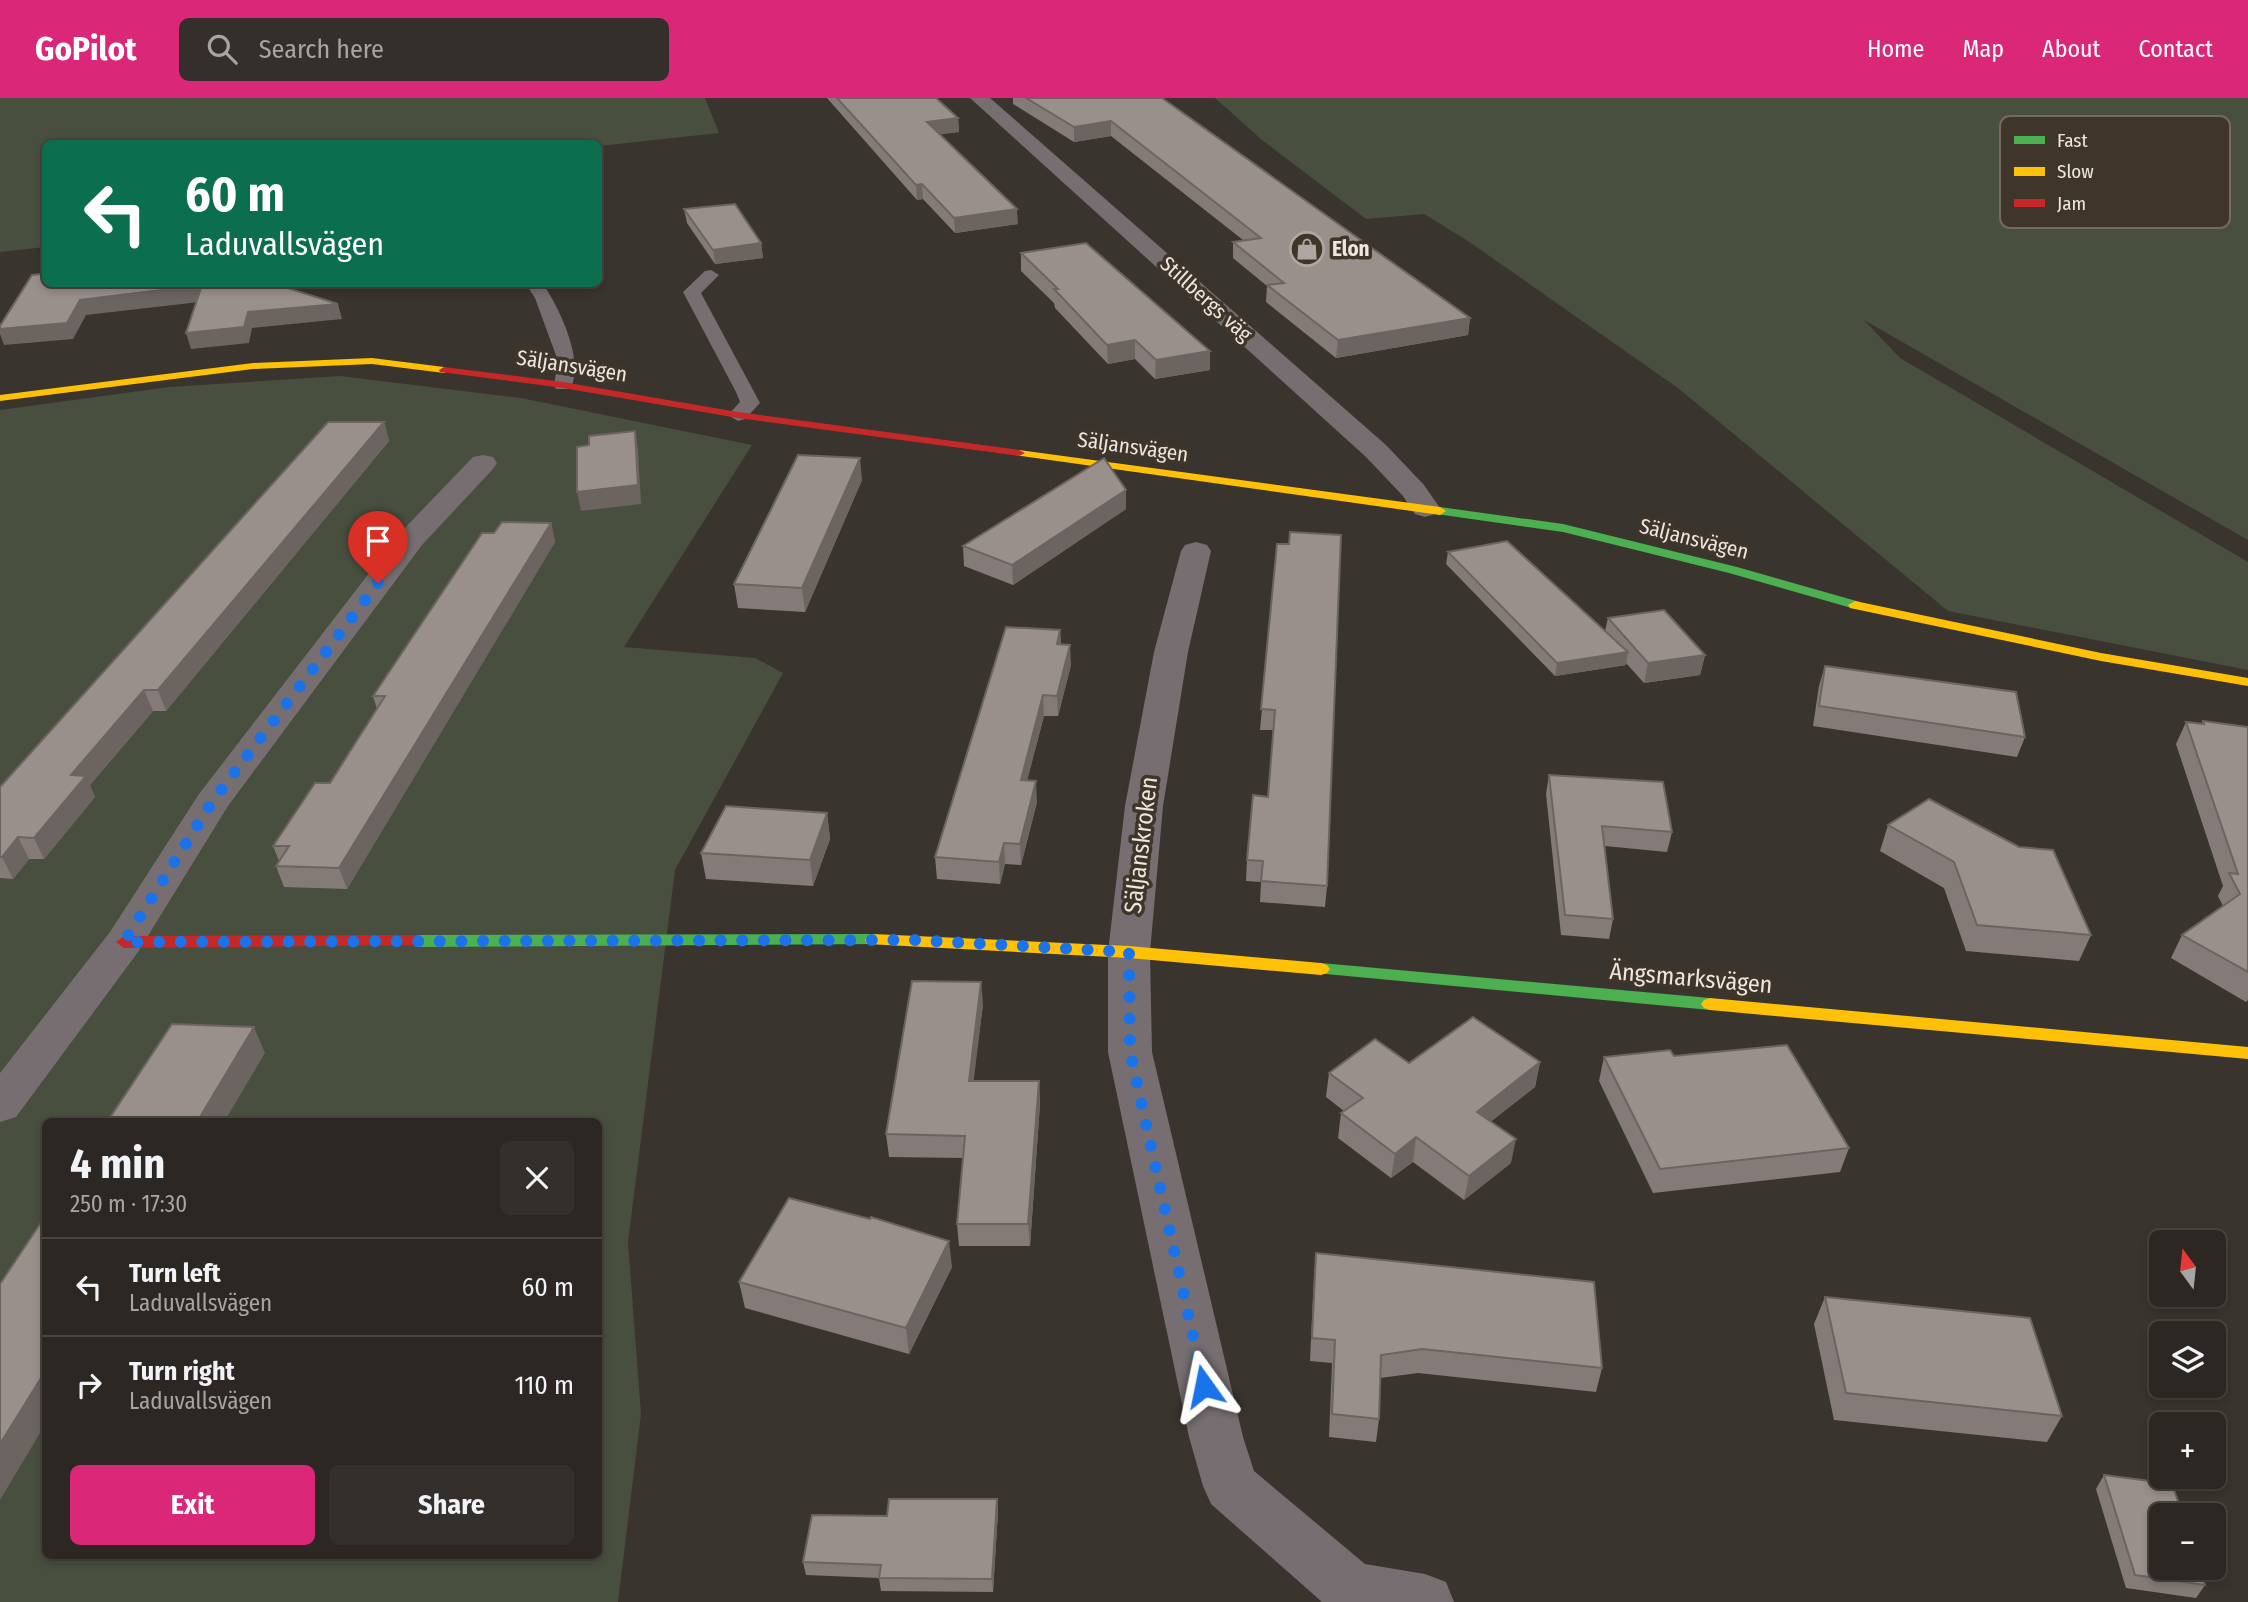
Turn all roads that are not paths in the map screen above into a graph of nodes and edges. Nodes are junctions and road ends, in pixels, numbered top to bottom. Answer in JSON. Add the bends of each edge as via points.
{"nodes":[{"id":1,"x":979,"y":98,"type":"edge"},
{"id":2,"x":710,"y":275,"type":"dead end"},
{"id":3,"x":537,"y":287,"type":"edge"},
{"id":4,"x":563,"y":385,"type":"junction"},
{"id":5,"x":0,"y":398,"type":"edge"},
{"id":6,"x":738,"y":415,"type":"junction"},
{"id":7,"x":483,"y":463,"type":"dead end"},
{"id":8,"x":1425,"y":508,"type":"junction"},
{"id":9,"x":1196,"y":551,"type":"dead end"},
{"id":10,"x":2248,"y":682,"type":"edge"},
{"id":11,"x":124,"y":942,"type":"junction"},
{"id":12,"x":1129,"y":952,"type":"junction"},
{"id":13,"x":2248,"y":1053,"type":"edge"},
{"id":14,"x":0,"y":1105,"type":"edge"},
{"id":15,"x":1425,"y":1602,"type":"edge"}],
"edges":[{"from":1,"to":8,"type":"street","name":"Stillbergs väg","via":[[1376,451]]},
{"from":2,"to":6,"type":"lane","via":[[692,292],[746,392],[750,403]]},
{"from":3,"to":4,"type":"lane","via":[[567,361]]},
{"from":4,"to":5,"type":"street","name":"Säljansvägen","via":[[372,361],[321,362],[253,366]]},
{"from":4,"to":6,"type":"street","name":"Säljansvägen"},
{"from":6,"to":8,"type":"street","name":"Säljansvägen"},
{"from":7,"to":11,"type":"street","via":[[411,539],[212,802]]},
{"from":8,"to":10,"type":"street","name":"Säljansvägen","via":[[1563,528],[1877,611]]},
{"from":9,"to":12,"type":"street","name":"Säljanskroken","via":[[1171,652],[1143,806]]},
{"from":11,"to":12,"type":"street","name":"Ängsmarksvägen","via":[[915,940]]},
{"from":11,"to":14,"type":"street"},
{"from":12,"to":13,"type":"street","name":"Ängsmarksvägen"},
{"from":12,"to":15,"type":"street","name":"Säljanskroken","via":[[1130,1052],[1230,1486],[1351,1590]]}]}
